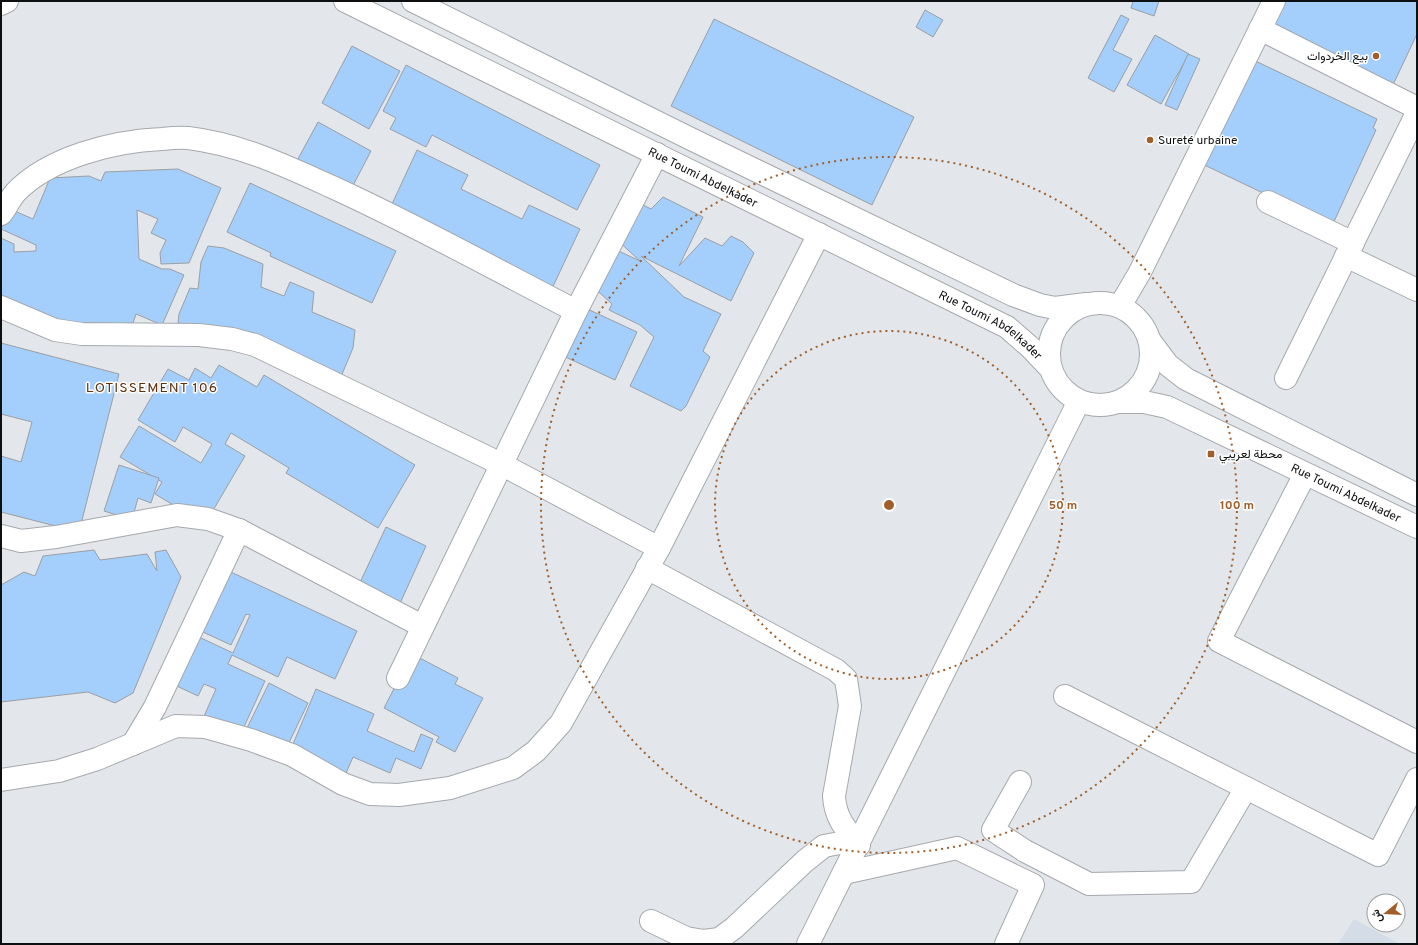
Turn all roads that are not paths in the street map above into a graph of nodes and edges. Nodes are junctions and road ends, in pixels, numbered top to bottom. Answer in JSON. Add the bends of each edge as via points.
{"nodes":[{"id":1,"x":7,"y":1,"type":"edge"},
{"id":2,"x":345,"y":1,"type":"edge"},
{"id":3,"x":413,"y":1,"type":"edge"},
{"id":4,"x":1274,"y":1,"type":"edge"},
{"id":5,"x":1,"y":4,"type":"edge"},
{"id":6,"x":1260,"y":29,"type":"junction"},
{"id":7,"x":1417,"y":108,"type":"edge"},
{"id":8,"x":1417,"y":113,"type":"edge"},
{"id":9,"x":657,"y":154,"type":"junction"},
{"id":10,"x":1268,"y":202,"type":"dead end"},
{"id":11,"x":1,"y":214,"type":"edge"},
{"id":12,"x":818,"y":234,"type":"junction"},
{"id":13,"x":1349,"y":250,"type":"junction"},
{"id":14,"x":1417,"y":290,"type":"edge"},
{"id":15,"x":1086,"y":304,"type":"junction"},
{"id":16,"x":1120,"y":306,"type":"junction"},
{"id":17,"x":1,"y":307,"type":"edge"},
{"id":18,"x":576,"y":311,"type":"junction"},
{"id":19,"x":1150,"y":341,"type":"junction"},
{"id":20,"x":1050,"y":368,"type":"junction"},
{"id":21,"x":1286,"y":378,"type":"dead end"},
{"id":22,"x":1079,"y":401,"type":"junction"},
{"id":23,"x":1120,"y":402,"type":"junction"},
{"id":24,"x":502,"y":464,"type":"junction"},
{"id":25,"x":1305,"y":474,"type":"junction"},
{"id":26,"x":1417,"y":495,"type":"edge"},
{"id":27,"x":1417,"y":528,"type":"edge"},
{"id":28,"x":239,"y":530,"type":"junction"},
{"id":29,"x":1,"y":536,"type":"edge"},
{"id":30,"x":659,"y":548,"type":"junction"},
{"id":31,"x":648,"y":568,"type":"junction"},
{"id":32,"x":422,"y":626,"type":"junction"},
{"id":33,"x":398,"y":678,"type":"dead end"},
{"id":34,"x":1065,"y":696,"type":"dead end"},
{"id":35,"x":1417,"y":742,"type":"edge"},
{"id":36,"x":133,"y":744,"type":"junction"},
{"id":37,"x":1,"y":780,"type":"edge"},
{"id":38,"x":1417,"y":781,"type":"edge"},
{"id":39,"x":1020,"y":782,"type":"dead end"},
{"id":40,"x":1246,"y":788,"type":"junction"},
{"id":41,"x":859,"y":844,"type":"junction"},
{"id":42,"x":844,"y":873,"type":"junction"},
{"id":43,"x":651,"y":921,"type":"dead end"},
{"id":44,"x":808,"y":944,"type":"edge"},
{"id":45,"x":1006,"y":944,"type":"edge"}],
"edges":[{"from":1,"to":5,"type":"street"},
{"from":2,"to":9,"type":"street","name":"Rue Toumi Abdelkader"},
{"from":3,"to":15,"type":"street","via":[[1013,295],[1055,308]]},
{"from":4,"to":6,"type":"street"},
{"from":6,"to":7,"type":"street"},
{"from":6,"to":16,"type":"street","via":[[1140,272]]},
{"from":8,"to":13,"type":"street"},
{"from":9,"to":12,"type":"street","name":"Rue Toumi Abdelkader"},
{"from":9,"to":18,"type":"street"},
{"from":10,"to":13,"type":"street"},
{"from":11,"to":18,"type":"street","via":[[15,193],[35,177],[66,159],[102,147],[143,139],[187,138],[232,147],[264,157],[371,205]]},
{"from":12,"to":20,"type":"street","name":"Rue Toumi Abdelkader","via":[[1007,328]]},
{"from":12,"to":30,"type":"street"},
{"from":13,"to":14,"type":"street"},
{"from":13,"to":21,"type":"street"},
{"from":15,"to":16,"type":"street","via":[[1102,302]]},
{"from":15,"to":20,"type":"street","via":[[1069,312],[1057,325],[1048,350]]},
{"from":16,"to":19,"type":"street","via":[[1135,315]]},
{"from":17,"to":24,"type":"street","via":[[55,330],[82,334],[199,335],[255,345]]},
{"from":18,"to":24,"type":"street"},
{"from":19,"to":23,"type":"street","via":[[1152,359],[1147,376],[1135,393]]},
{"from":19,"to":26,"type":"street","via":[[1168,365],[1186,379]]},
{"from":20,"to":22,"type":"street","via":[[1058,384]]},
{"from":22,"to":23,"type":"street","via":[[1102,406]]},
{"from":22,"to":41,"type":"street"},
{"from":23,"to":25,"type":"street","name":"Rue Toumi Abdelkader","via":[[1144,402],[1167,407]]},
{"from":24,"to":30,"type":"street"},
{"from":24,"to":32,"type":"street"},
{"from":25,"to":27,"type":"street","name":"Rue Toumi Abdelkader"},
{"from":25,"to":35,"type":"street","via":[[1219,642]]},
{"from":28,"to":29,"type":"street","via":[[208,519],[177,515],[56,537],[21,541]]},
{"from":28,"to":32,"type":"street"},
{"from":28,"to":36,"type":"street","via":[[155,707]]},
{"from":30,"to":31,"type":"street"},
{"from":31,"to":36,"type":"street","via":[[561,723],[536,751],[513,768],[450,788],[399,795],[370,794],[343,784],[292,755],[205,727],[176,726]]},
{"from":31,"to":41,"type":"street","via":[[836,670],[846,680],[850,706],[834,796],[835,810],[842,825]]},
{"from":32,"to":33,"type":"street"},
{"from":34,"to":40,"type":"street"},
{"from":36,"to":37,"type":"street","via":[[60,771]]},
{"from":38,"to":40,"type":"street","via":[[1378,855]]},
{"from":39,"to":40,"type":"street","via":[[993,830],[1025,851],[1089,884],[1191,882]]},
{"from":41,"to":42,"type":"street"},
{"from":41,"to":43,"type":"street","via":[[840,843],[824,846],[719,939],[704,941],[686,938]]},
{"from":42,"to":44,"type":"street"},
{"from":42,"to":45,"type":"street","via":[[958,848],[1033,885]]}]}
